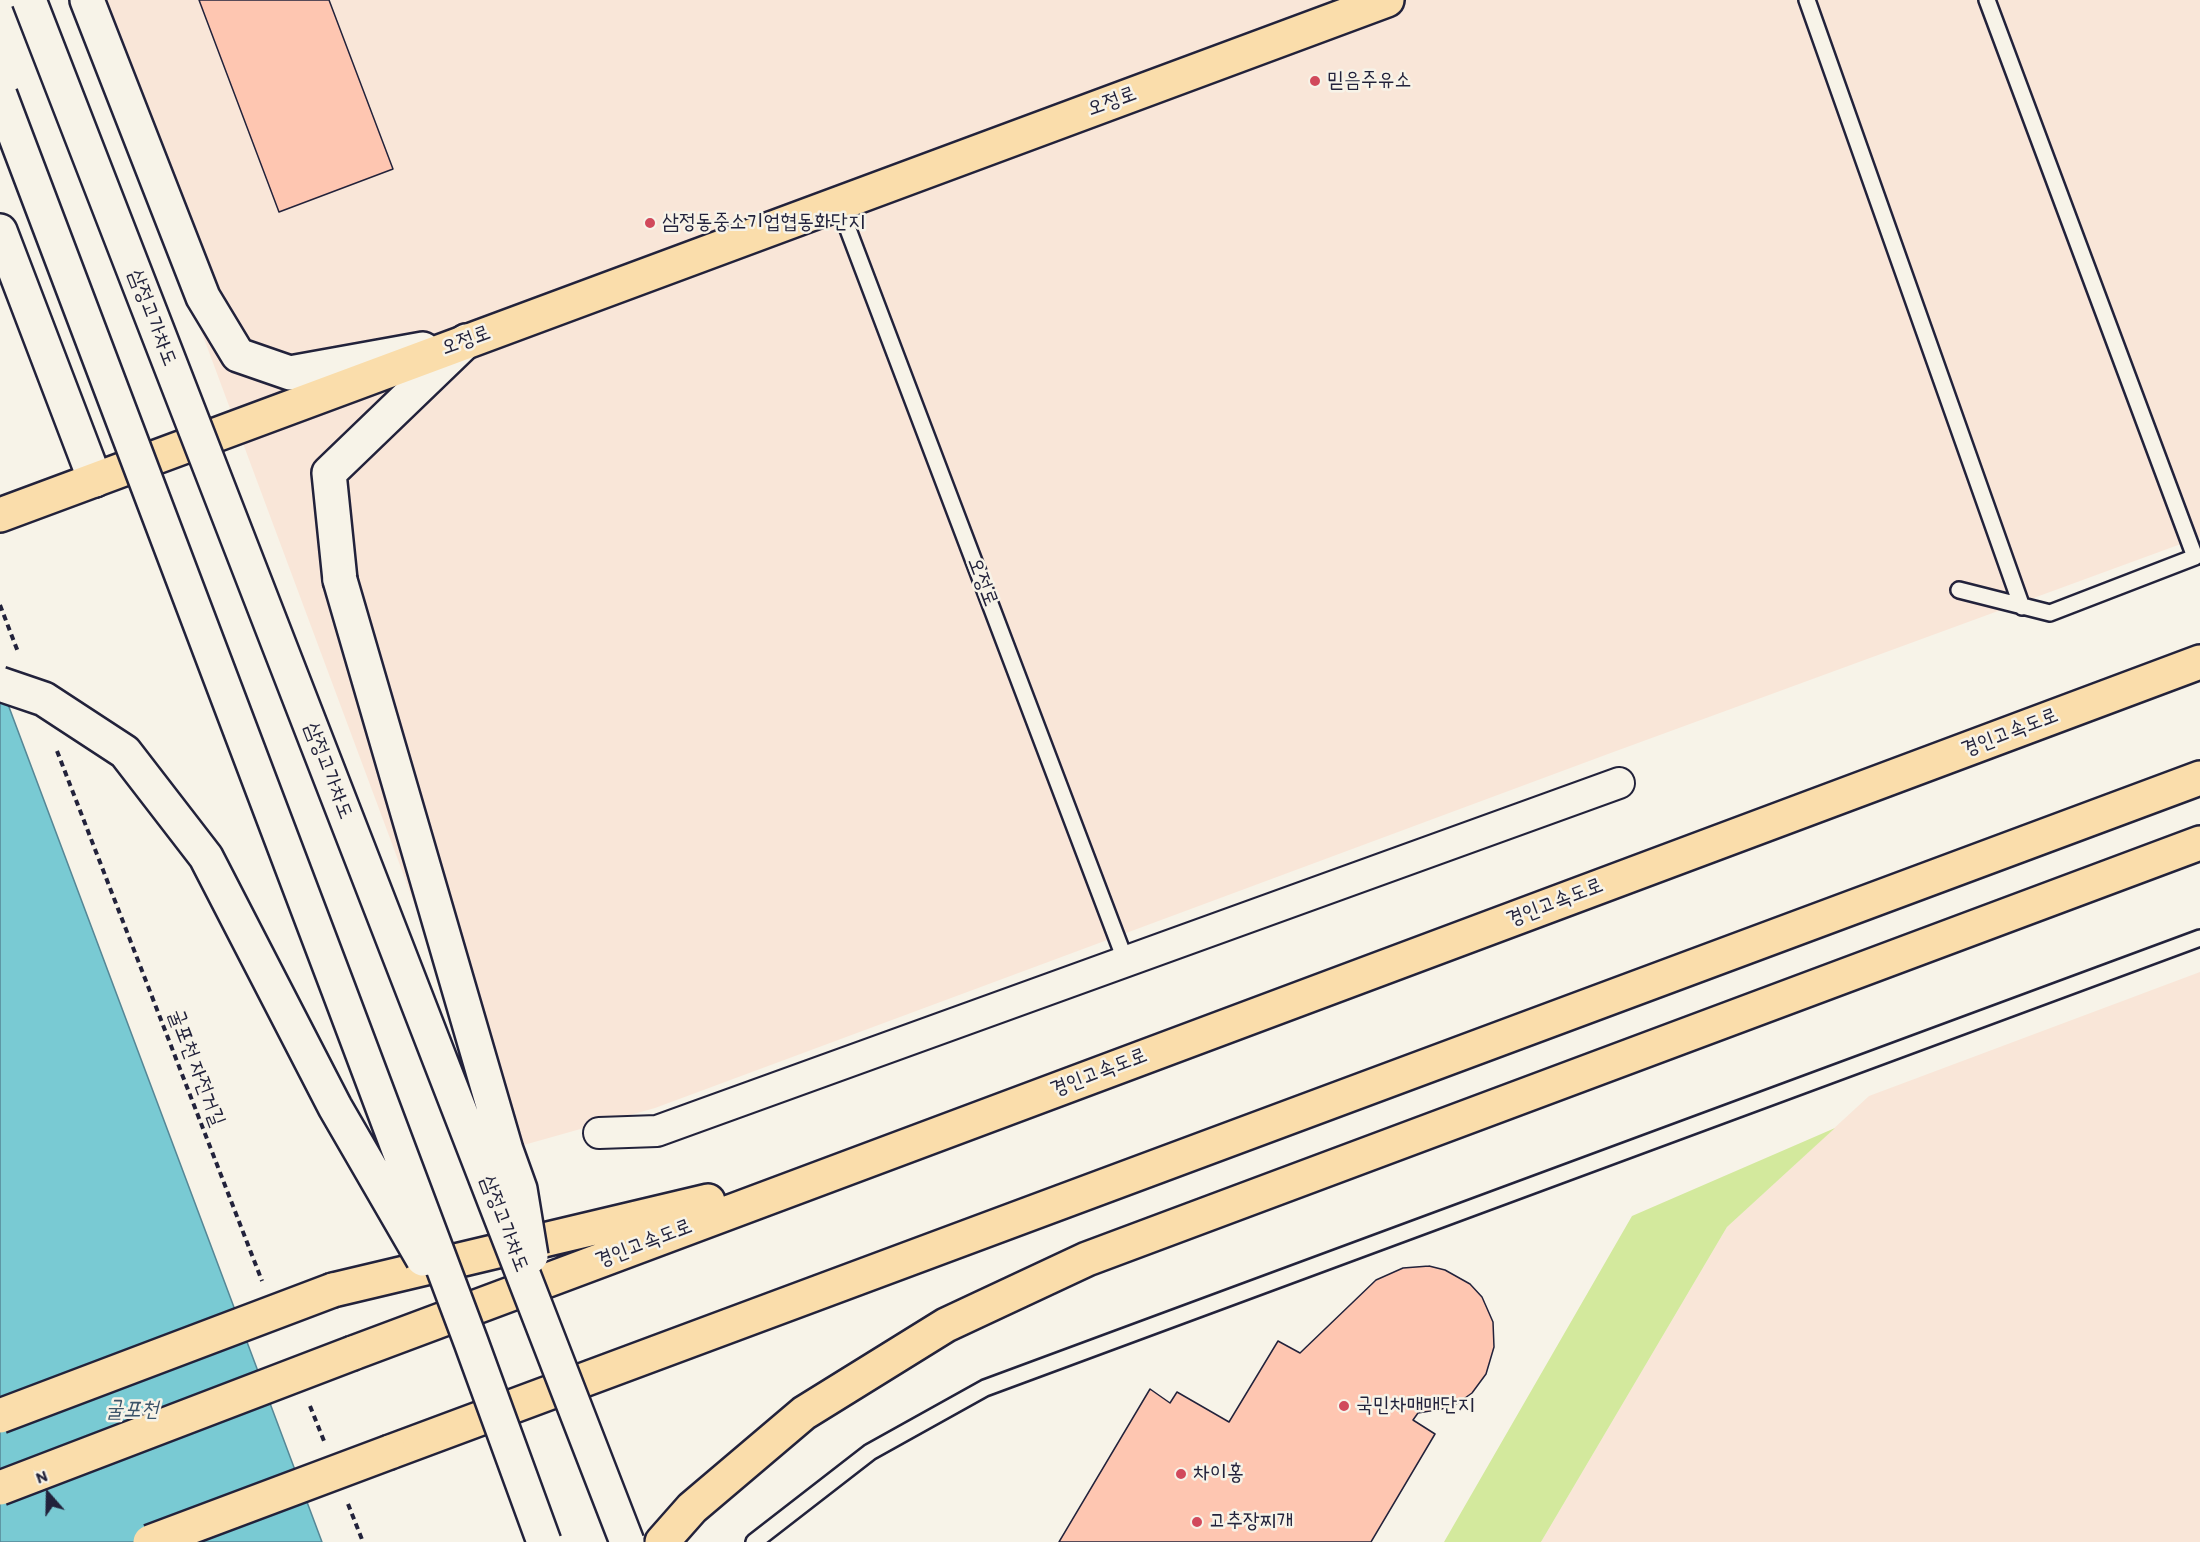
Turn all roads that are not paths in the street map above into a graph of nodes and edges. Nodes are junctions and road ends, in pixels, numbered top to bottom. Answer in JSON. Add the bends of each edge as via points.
{"nodes":[{"id":1,"x":29,"y":0,"type":"edge"},
{"id":2,"x":87,"y":0,"type":"edge"},
{"id":3,"x":1387,"y":0,"type":"edge"},
{"id":4,"x":1807,"y":0,"type":"edge"},
{"id":5,"x":1987,"y":0,"type":"edge"},
{"id":6,"x":0,"y":95,"type":"edge"},
{"id":7,"x":838,"y":203,"type":"junction"},
{"id":8,"x":0,"y":231,"type":"edge"},
{"id":9,"x":466,"y":341,"type":"junction"},
{"id":10,"x":95,"y":480,"type":"junction"},
{"id":11,"x":13,"y":511,"type":"edge"},
{"id":12,"x":1959,"y":590,"type":"dead end"},
{"id":13,"x":2022,"y":607,"type":"junction"},
{"id":14,"x":2200,"y":662,"type":"edge"},
{"id":15,"x":11,"y":672,"type":"edge"},
{"id":16,"x":2200,"y":778,"type":"edge"},
{"id":17,"x":1619,"y":783,"type":"dead end"},
{"id":18,"x":2200,"y":843,"type":"edge"},
{"id":19,"x":2200,"y":938,"type":"edge"},
{"id":20,"x":1126,"y":962,"type":"junction"},
{"id":21,"x":599,"y":1132,"type":"dead end"},
{"id":22,"x":844,"y":1169,"type":"junction"},
{"id":23,"x":542,"y":1323,"type":"junction"},
{"id":24,"x":471,"y":1341,"type":"junction"},
{"id":25,"x":0,"y":1416,"type":"edge"},
{"id":26,"x":0,"y":1488,"type":"edge"},
{"id":27,"x":757,"y":1540,"type":"edge"},
{"id":28,"x":150,"y":1542,"type":"edge"},
{"id":29,"x":543,"y":1542,"type":"edge"},
{"id":30,"x":627,"y":1542,"type":"edge"},
{"id":31,"x":662,"y":1542,"type":"edge"}],
"edges":[{"from":1,"to":23,"type":"street","name":"삼정고가차도","bridge":true},
{"from":2,"to":9,"type":"street","via":[[203,297],[238,354],[290,373]]},
{"from":3,"to":7,"type":"main road","name":"오정로"},
{"from":4,"to":13,"type":"lane"},
{"from":5,"to":13,"type":"lane","via":[[2195,557],[2050,613]]},
{"from":6,"to":24,"type":"street","bridge":true},
{"from":7,"to":9,"type":"main road","name":"오정로"},
{"from":7,"to":20,"type":"lane","name":"오정로"},
{"from":8,"to":10,"type":"street"},
{"from":9,"to":10,"type":"main road","name":"오정로"},
{"from":9,"to":23,"type":"street","bridge":true,"via":[[329,472],[340,580],[520,1189]]},
{"from":10,"to":11,"type":"main road","name":"오정로"},
{"from":12,"to":13,"type":"lane"},
{"from":14,"to":22,"type":"main road","name":"경인고속도로"},
{"from":15,"to":24,"type":"street","bridge":true,"via":[[44,699],[125,752],[206,857],[335,1107]]},
{"from":16,"to":28,"type":"main road","bridge":true},
{"from":17,"to":20,"type":"street"},
{"from":18,"to":31,"type":"main road","via":[[1087,1259],[946,1325],[804,1413],[692,1508]]},
{"from":19,"to":27,"type":"lane","via":[[985,1388],[870,1452]]},
{"from":20,"to":21,"type":"street","via":[[657,1131]]},
{"from":22,"to":25,"type":"main road","bridge":true,"via":[[333,1290]]},
{"from":22,"to":26,"type":"main road","name":"경인고속도로","bridge":true},
{"from":23,"to":30,"type":"street","name":"삼정고가차도","bridge":true},
{"from":24,"to":29,"type":"street","bridge":true}]}
